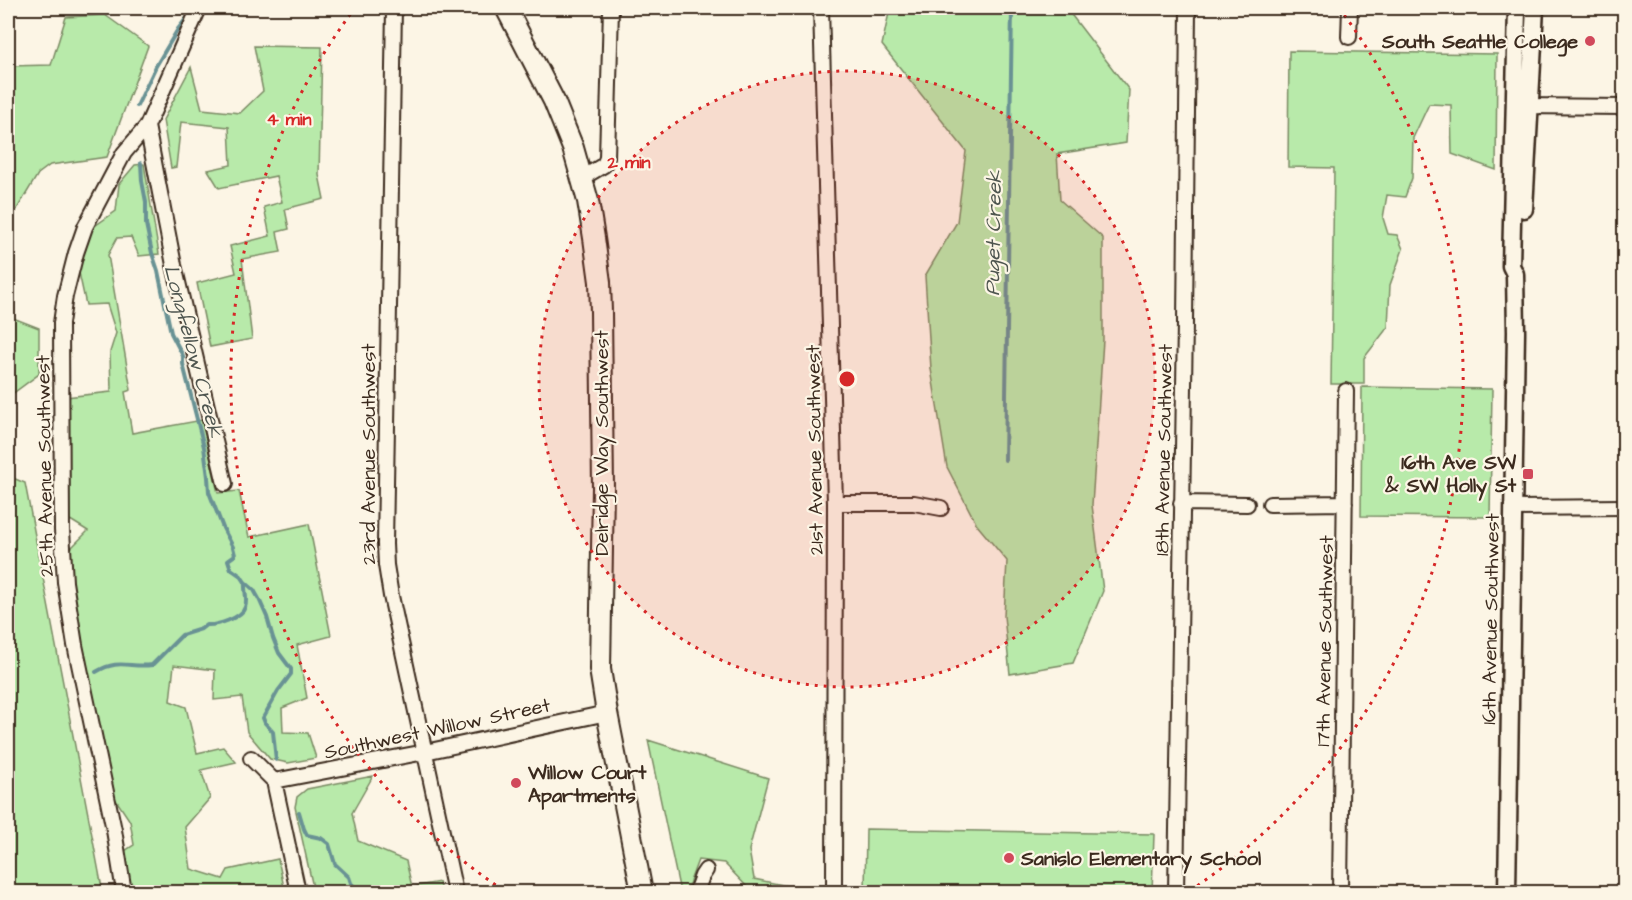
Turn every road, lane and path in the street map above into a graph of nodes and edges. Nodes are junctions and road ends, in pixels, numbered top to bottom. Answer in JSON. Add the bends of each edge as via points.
{"nodes":[{"id":1,"x":199,"y":8,"type":"edge"},
{"id":2,"x":394,"y":8,"type":"edge"},
{"id":3,"x":506,"y":8,"type":"edge"},
{"id":4,"x":611,"y":8,"type":"edge"},
{"id":5,"x":821,"y":8,"type":"edge"},
{"id":6,"x":1188,"y":8,"type":"edge"},
{"id":7,"x":1350,"y":8,"type":"edge"},
{"id":8,"x":1517,"y":8,"type":"edge"},
{"id":9,"x":1535,"y":8,"type":"edge"},
{"id":10,"x":1349,"y":37,"type":"dead end"},
{"id":11,"x":1522,"y":106,"type":"junction"},
{"id":12,"x":1624,"y":107,"type":"edge"},
{"id":13,"x":147,"y":126,"type":"junction"},
{"id":14,"x":582,"y":178,"type":"junction"},
{"id":15,"x":1346,"y":391,"type":"dead end"},
{"id":16,"x":225,"y":484,"type":"dead end"},
{"id":17,"x":836,"y":503,"type":"junction"},
{"id":18,"x":1181,"y":503,"type":"junction"},
{"id":19,"x":1345,"y":503,"type":"junction"},
{"id":20,"x":1247,"y":504,"type":"dead end"},
{"id":21,"x":1270,"y":504,"type":"dead end"},
{"id":22,"x":1624,"y":507,"type":"edge"},
{"id":23,"x":941,"y":508,"type":"dead end"},
{"id":24,"x":1513,"y":508,"type":"junction"},
{"id":25,"x":607,"y":713,"type":"junction"},
{"id":26,"x":425,"y":752,"type":"junction"},
{"id":27,"x":251,"y":758,"type":"dead end"},
{"id":28,"x":274,"y":781,"type":"junction"},
{"id":29,"x":706,"y":870,"type":"dead end"},
{"id":30,"x":124,"y":892,"type":"edge"},
{"id":31,"x":298,"y":892,"type":"edge"},
{"id":32,"x":455,"y":892,"type":"edge"},
{"id":33,"x":642,"y":892,"type":"edge"},
{"id":34,"x":696,"y":892,"type":"edge"},
{"id":35,"x":834,"y":892,"type":"edge"},
{"id":36,"x":1176,"y":892,"type":"edge"},
{"id":37,"x":1340,"y":892,"type":"edge"},
{"id":38,"x":1507,"y":892,"type":"edge"}],
"edges":[{"from":1,"to":13,"type":"street","name":"25th Avenue Southwest"},
{"from":2,"to":26,"type":"street","name":"23rd Avenue Southwest","via":[[385,544],[391,596]]},
{"from":3,"to":14,"type":"main road","name":"Delridge Way Southwest","via":[[554,101]]},
{"from":4,"to":14,"type":"street","via":[[607,158],[604,165]]},
{"from":5,"to":17,"type":"street","name":"21st Avenue Southwest"},
{"from":6,"to":18,"type":"street","name":"18th Avenue Southwest"},
{"from":7,"to":10,"type":"street"},
{"from":8,"to":11,"type":"street","name":"16th Avenue Southwest"},
{"from":9,"to":11,"type":"street","name":"16th Avenue Southwest","via":[[1534,44]]},
{"from":11,"to":12,"type":"street"},
{"from":11,"to":24,"type":"street","name":"16th Avenue Southwest","via":[[1511,266],[1515,274],[1516,332]]},
{"from":13,"to":16,"type":"street","via":[[174,265]]},
{"from":13,"to":30,"type":"street","name":"25th Avenue Southwest","via":[[124,153],[85,227],[64,296],[61,322],[65,582]]},
{"from":14,"to":25,"type":"main road","name":"Delridge Way Southwest","via":[[601,294],[600,669]]},
{"from":15,"to":19,"type":"street","name":"17th Avenue Southwest"},
{"from":17,"to":23,"type":"street","via":[[914,503]]},
{"from":17,"to":35,"type":"street","name":"21st Avenue Southwest"},
{"from":18,"to":20,"type":"street"},
{"from":18,"to":36,"type":"street","name":"18th Avenue Southwest"},
{"from":19,"to":21,"type":"street"},
{"from":19,"to":37,"type":"street","name":"17th Avenue Southwest"},
{"from":22,"to":24,"type":"street"},
{"from":24,"to":38,"type":"street","name":"16th Avenue Southwest"},
{"from":25,"to":26,"type":"street","name":"Southwest Willow Street"},
{"from":25,"to":33,"type":"main road","name":"Delridge Way Southwest"},
{"from":26,"to":28,"type":"street","name":"Southwest Willow Street"},
{"from":26,"to":32,"type":"street","name":"23rd Avenue Southwest"},
{"from":27,"to":28,"type":"street"},
{"from":28,"to":31,"type":"street"},
{"from":29,"to":34,"type":"street"}]}
